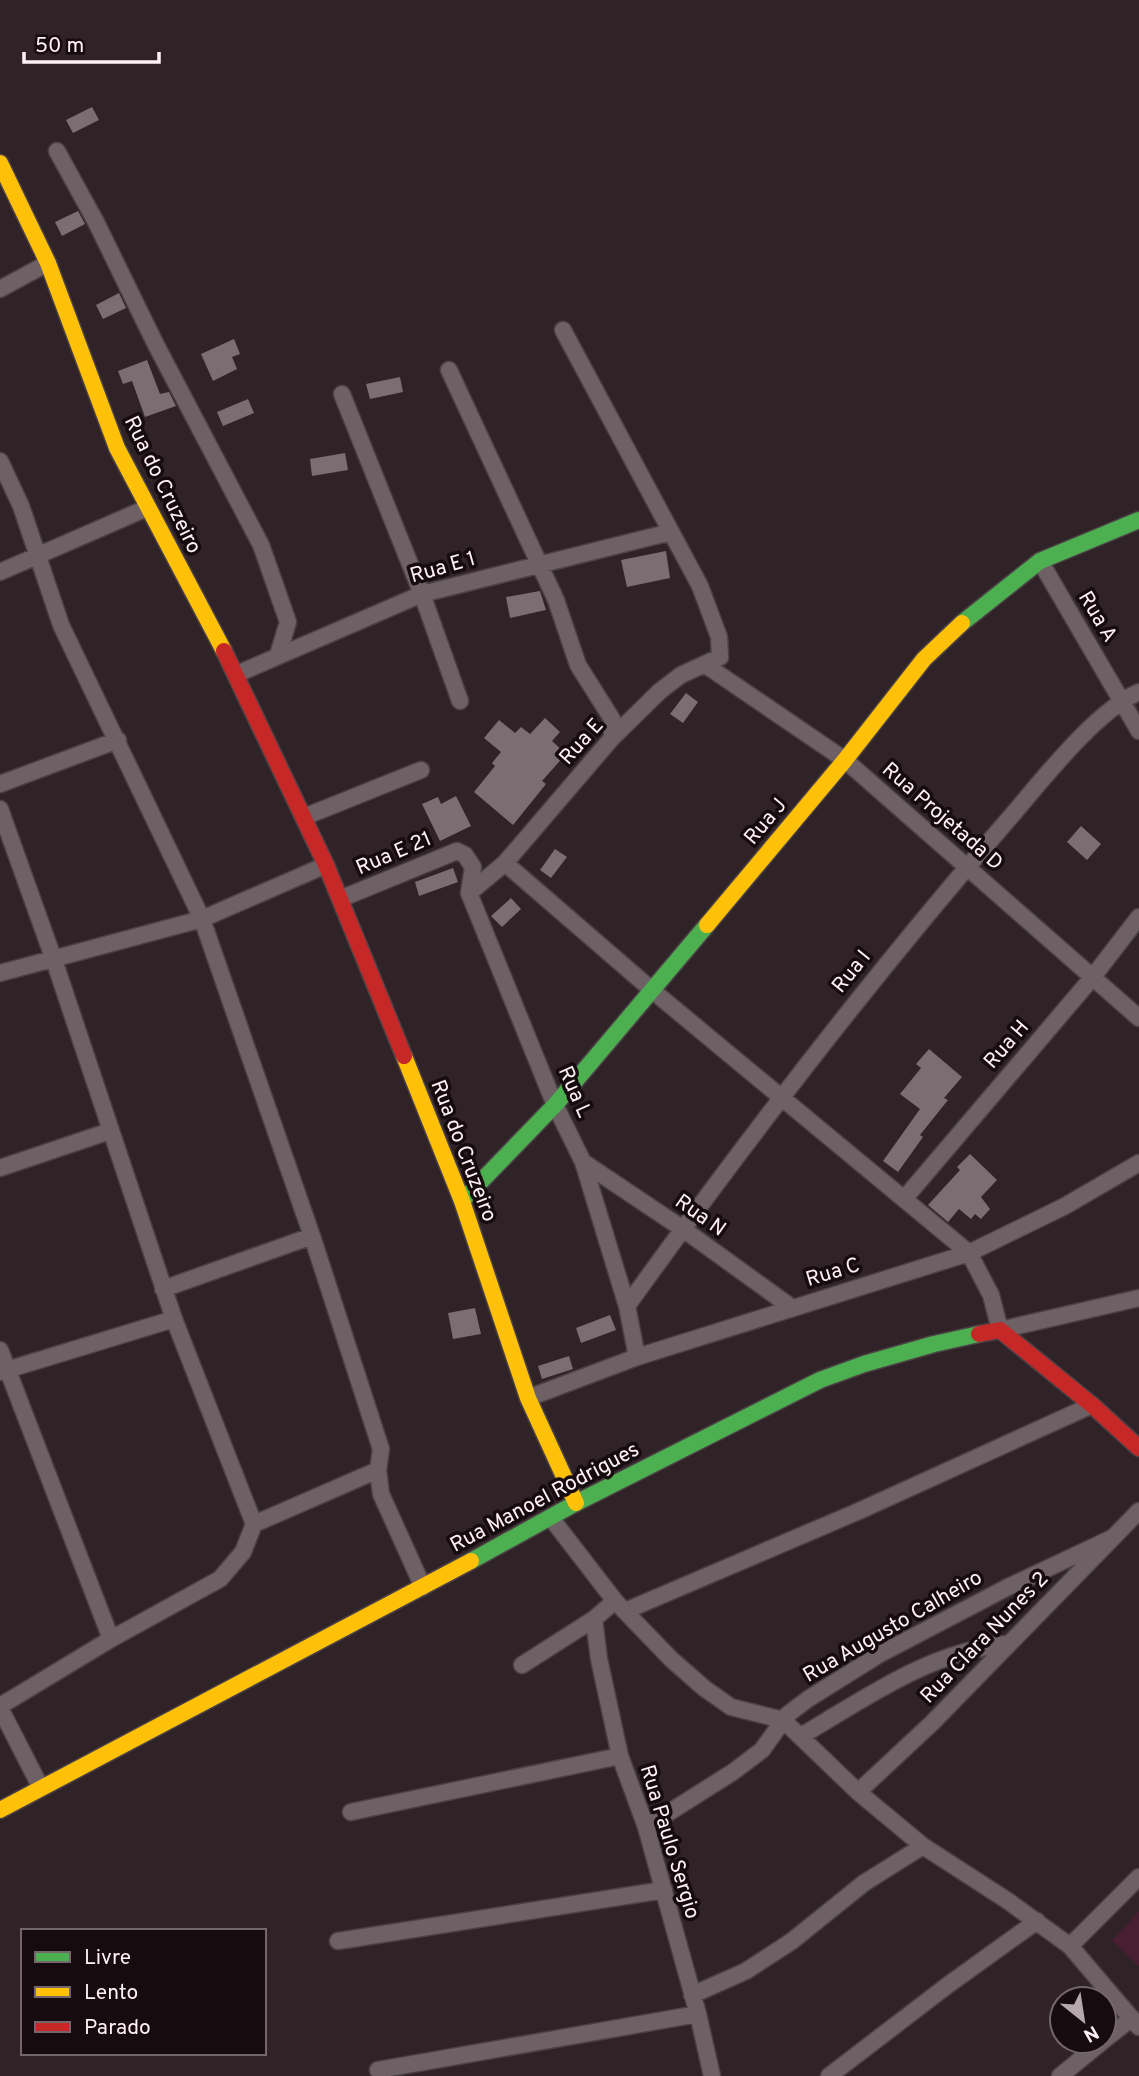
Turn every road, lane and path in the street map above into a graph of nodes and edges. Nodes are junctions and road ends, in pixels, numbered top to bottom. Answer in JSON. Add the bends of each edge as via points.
{"nodes":[{"id":1,"x":57,"y":151,"type":"dead end"},
{"id":2,"x":0,"y":163,"type":"edge"},
{"id":3,"x":48,"y":263,"type":"junction"},
{"id":4,"x":0,"y":289,"type":"edge"},
{"id":5,"x":563,"y":330,"type":"dead end"},
{"id":6,"x":449,"y":370,"type":"dead end"},
{"id":7,"x":342,"y":394,"type":"dead end"},
{"id":8,"x":0,"y":461,"type":"edge"},
{"id":9,"x":147,"y":508,"type":"junction"},
{"id":10,"x":1139,"y":520,"type":"edge"},
{"id":11,"x":671,"y":532,"type":"junction"},
{"id":12,"x":38,"y":557,"type":"junction"},
{"id":13,"x":1040,"y":561,"type":"junction"},
{"id":14,"x":539,"y":564,"type":"junction"},
{"id":15,"x":0,"y":572,"type":"edge"},
{"id":16,"x":422,"y":594,"type":"junction"},
{"id":17,"x":278,"y":655,"type":"junction"},
{"id":18,"x":704,"y":664,"type":"junction"},
{"id":19,"x":237,"y":674,"type":"junction"},
{"id":20,"x":1139,"y":692,"type":"edge"},
{"id":21,"x":1121,"y":700,"type":"junction"},
{"id":22,"x":460,"y":701,"type":"dead end"},
{"id":23,"x":1139,"y":731,"type":"edge"},
{"id":24,"x":612,"y":738,"type":"junction"},
{"id":25,"x":118,"y":740,"type":"junction"},
{"id":26,"x":845,"y":760,"type":"junction"},
{"id":27,"x":421,"y":770,"type":"dead end"},
{"id":28,"x":0,"y":784,"type":"edge"},
{"id":29,"x":0,"y":809,"type":"edge"},
{"id":30,"x":304,"y":817,"type":"junction"},
{"id":31,"x":505,"y":863,"type":"junction"},
{"id":32,"x":326,"y":865,"type":"junction"},
{"id":33,"x":968,"y":866,"type":"junction"},
{"id":34,"x":469,"y":893,"type":"junction"},
{"id":35,"x":340,"y":899,"type":"junction"},
{"id":36,"x":1139,"y":917,"type":"edge"},
{"id":37,"x":202,"y":919,"type":"junction"},
{"id":38,"x":54,"y":960,"type":"junction"},
{"id":39,"x":0,"y":973,"type":"edge"},
{"id":40,"x":1092,"y":978,"type":"junction"},
{"id":41,"x":653,"y":991,"type":"junction"},
{"id":42,"x":1139,"y":1018,"type":"edge"},
{"id":43,"x":783,"y":1097,"type":"junction"},
{"id":44,"x":555,"y":1105,"type":"junction"},
{"id":45,"x":110,"y":1131,"type":"junction"},
{"id":46,"x":583,"y":1161,"type":"junction"},
{"id":47,"x":1139,"y":1163,"type":"edge"},
{"id":48,"x":0,"y":1168,"type":"edge"},
{"id":49,"x":904,"y":1199,"type":"junction"},
{"id":50,"x":462,"y":1201,"type":"junction"},
{"id":51,"x":683,"y":1229,"type":"junction"},
{"id":52,"x":312,"y":1236,"type":"junction"},
{"id":53,"x":969,"y":1253,"type":"junction"},
{"id":54,"x":163,"y":1289,"type":"junction"},
{"id":55,"x":1139,"y":1298,"type":"edge"},
{"id":56,"x":628,"y":1306,"type":"junction"},
{"id":57,"x":791,"y":1307,"type":"junction"},
{"id":58,"x":174,"y":1319,"type":"junction"},
{"id":59,"x":1000,"y":1329,"type":"junction"},
{"id":60,"x":0,"y":1350,"type":"edge"},
{"id":61,"x":637,"y":1357,"type":"junction"},
{"id":62,"x":3,"y":1371,"type":"edge"},
{"id":63,"x":528,"y":1398,"type":"junction"},
{"id":64,"x":1092,"y":1405,"type":"junction"},
{"id":65,"x":1139,"y":1448,"type":"edge"},
{"id":66,"x":378,"y":1470,"type":"junction"},
{"id":67,"x":576,"y":1503,"type":"junction"},
{"id":68,"x":1139,"y":1511,"type":"edge"},
{"id":69,"x":551,"y":1518,"type":"junction"},
{"id":70,"x":254,"y":1524,"type":"junction"},
{"id":71,"x":1112,"y":1538,"type":"junction"},
{"id":72,"x":423,"y":1587,"type":"junction"},
{"id":73,"x":620,"y":1606,"type":"junction"},
{"id":74,"x":594,"y":1619,"type":"junction"},
{"id":75,"x":111,"y":1639,"type":"junction"},
{"id":76,"x":1007,"y":1644,"type":"junction"},
{"id":77,"x":522,"y":1665,"type":"dead end"},
{"id":78,"x":0,"y":1707,"type":"edge"},
{"id":79,"x":783,"y":1720,"type":"junction"},
{"id":80,"x":801,"y":1736,"type":"junction"},
{"id":81,"x":620,"y":1756,"type":"junction"},
{"id":82,"x":41,"y":1788,"type":"junction"},
{"id":83,"x":858,"y":1792,"type":"junction"},
{"id":84,"x":0,"y":1810,"type":"edge"},
{"id":85,"x":351,"y":1812,"type":"dead end"},
{"id":86,"x":646,"y":1827,"type":"junction"},
{"id":87,"x":923,"y":1846,"type":"junction"},
{"id":88,"x":1139,"y":1877,"type":"edge"},
{"id":89,"x":664,"y":1890,"type":"junction"},
{"id":90,"x":1037,"y":1921,"type":"junction"},
{"id":91,"x":338,"y":1941,"type":"dead end"},
{"id":92,"x":1070,"y":1946,"type":"junction"},
{"id":93,"x":692,"y":1994,"type":"junction"},
{"id":94,"x":698,"y":2014,"type":"junction"},
{"id":95,"x":1135,"y":2022,"type":"edge"},
{"id":96,"x":1118,"y":2032,"type":"edge"},
{"id":97,"x":1086,"y":2055,"type":"edge"},
{"id":98,"x":378,"y":2070,"type":"dead end"},
{"id":99,"x":712,"y":2076,"type":"edge"},
{"id":100,"x":829,"y":2076,"type":"edge"},
{"id":101,"x":1060,"y":2076,"type":"edge"}],
"edges":[{"from":1,"to":17,"type":"street","via":[[261,545],[288,622]]},
{"from":2,"to":3,"type":"street","name":"Rua do Cruzeiro"},
{"from":3,"to":4,"type":"street"},
{"from":3,"to":9,"type":"street","name":"Rua do Cruzeiro","via":[[117,448]]},
{"from":5,"to":11,"type":"street"},
{"from":6,"to":14,"type":"street"},
{"from":7,"to":16,"type":"street"},
{"from":8,"to":12,"type":"street"},
{"from":9,"to":12,"type":"street"},
{"from":9,"to":19,"type":"street","name":"Rua do Cruzeiro"},
{"from":10,"to":13,"type":"street","name":"Rua J"},
{"from":11,"to":14,"type":"street","name":"Rua E 1"},
{"from":11,"to":18,"type":"street","via":[[700,586],[719,637],[720,657]]},
{"from":12,"to":15,"type":"street"},
{"from":12,"to":25,"type":"street","via":[[61,625]]},
{"from":13,"to":21,"type":"street","name":"Rua A"},
{"from":13,"to":26,"type":"street","name":"Rua J","via":[[940,643]]},
{"from":14,"to":16,"type":"street","name":"Rua E 1"},
{"from":14,"to":24,"type":"street","via":[[578,664],[612,719]]},
{"from":16,"to":17,"type":"street","name":"Rua E 1"},
{"from":16,"to":22,"type":"street"},
{"from":17,"to":19,"type":"street","name":"Rua E 1"},
{"from":18,"to":24,"type":"street","name":"Rua E","via":[[670,682]]},
{"from":18,"to":26,"type":"street","name":"Rua Projetada D"},
{"from":19,"to":30,"type":"street","name":"Rua do Cruzeiro"},
{"from":20,"to":21,"type":"street","name":"Rua I"},
{"from":21,"to":23,"type":"street","name":"Rua A"},
{"from":21,"to":33,"type":"street","name":"Rua I"},
{"from":24,"to":31,"type":"street","name":"Rua E"},
{"from":25,"to":28,"type":"street"},
{"from":25,"to":37,"type":"street"},
{"from":26,"to":33,"type":"street","name":"Rua Projetada D"},
{"from":26,"to":41,"type":"street","name":"Rua J"},
{"from":27,"to":30,"type":"street"},
{"from":29,"to":38,"type":"street"},
{"from":30,"to":32,"type":"street","name":"Rua do Cruzeiro"},
{"from":31,"to":34,"type":"street"},
{"from":31,"to":41,"type":"street"},
{"from":32,"to":35,"type":"street","name":"Rua do Cruzeiro"},
{"from":32,"to":37,"type":"street"},
{"from":33,"to":40,"type":"street","name":"Rua Projetada D"},
{"from":33,"to":43,"type":"street","name":"Rua I","via":[[864,990]]},
{"from":34,"to":35,"type":"street","name":"Rua E 21","via":[[473,867],[465,855],[455,851]]},
{"from":34,"to":44,"type":"street","name":"Rua L"},
{"from":35,"to":50,"type":"street","name":"Rua do Cruzeiro"},
{"from":36,"to":40,"type":"street","name":"Rua H"},
{"from":37,"to":38,"type":"street"},
{"from":37,"to":52,"type":"street"},
{"from":38,"to":39,"type":"street"},
{"from":38,"to":45,"type":"street"},
{"from":40,"to":42,"type":"street","name":"Rua Projetada D"},
{"from":40,"to":49,"type":"street","name":"Rua H"},
{"from":41,"to":43,"type":"street"},
{"from":41,"to":44,"type":"street","name":"Rua J"},
{"from":43,"to":49,"type":"street"},
{"from":43,"to":51,"type":"street","name":"Rua I"},
{"from":44,"to":46,"type":"street","name":"Rua L"},
{"from":44,"to":50,"type":"street","name":"Rua J"},
{"from":45,"to":48,"type":"street"},
{"from":45,"to":54,"type":"street"},
{"from":46,"to":51,"type":"street","name":"Rua N"},
{"from":46,"to":56,"type":"street","name":"Rua L"},
{"from":47,"to":53,"type":"street","name":"Rua C"},
{"from":49,"to":53,"type":"street"},
{"from":50,"to":63,"type":"street","name":"Rua do Cruzeiro"},
{"from":51,"to":56,"type":"street","name":"Rua I"},
{"from":51,"to":57,"type":"street","name":"Rua N"},
{"from":52,"to":54,"type":"street"},
{"from":52,"to":66,"type":"street","via":[[380,1449]]},
{"from":53,"to":57,"type":"street","name":"Rua C"},
{"from":53,"to":59,"type":"street","via":[[991,1295]]},
{"from":54,"to":58,"type":"street"},
{"from":55,"to":59,"type":"street","name":"Rua Manoel Rodrigues"},
{"from":56,"to":61,"type":"street","name":"Rua L"},
{"from":57,"to":61,"type":"street","name":"Rua C"},
{"from":58,"to":62,"type":"street"},
{"from":58,"to":70,"type":"street"},
{"from":59,"to":64,"type":"street"},
{"from":59,"to":67,"type":"street","name":"Rua Manoel Rodrigues","via":[[934,1344],[820,1380]]},
{"from":60,"to":62,"type":"street"},
{"from":61,"to":63,"type":"street","name":"Rua C"},
{"from":62,"to":75,"type":"street"},
{"from":63,"to":67,"type":"street","name":"Rua do Cruzeiro"},
{"from":64,"to":65,"type":"street"},
{"from":64,"to":73,"type":"street","via":[[859,1511]]},
{"from":66,"to":70,"type":"street"},
{"from":66,"to":72,"type":"street","via":[[385,1506]]},
{"from":67,"to":69,"type":"street","name":"Rua Manoel Rodrigues"},
{"from":68,"to":71,"type":"street","name":"Rua Clara Nunes 2"},
{"from":69,"to":72,"type":"street","name":"Rua Manoel Rodrigues"},
{"from":69,"to":73,"type":"street"},
{"from":70,"to":75,"type":"street","via":[[243,1552],[220,1579]]},
{"from":71,"to":76,"type":"street","name":"Rua Clara Nunes 2"},
{"from":71,"to":79,"type":"street","name":"Rua Augusto Calheiro","via":[[880,1654]]},
{"from":72,"to":82,"type":"street","name":"Rua Manoel Rodrigues"},
{"from":73,"to":74,"type":"street"},
{"from":73,"to":79,"type":"street","via":[[719,1700]]},
{"from":74,"to":77,"type":"street"},
{"from":74,"to":81,"type":"street","name":"Rua Paulo Sergio"},
{"from":75,"to":78,"type":"street"},
{"from":76,"to":80,"type":"street","via":[[934,1662]]},
{"from":76,"to":83,"type":"street","name":"Rua Clara Nunes 2"},
{"from":78,"to":82,"type":"street"},
{"from":79,"to":80,"type":"street"},
{"from":79,"to":86,"type":"street","name":"Rua Augusto Calheiro","via":[[751,1759]]},
{"from":80,"to":83,"type":"street"},
{"from":81,"to":85,"type":"street"},
{"from":81,"to":86,"type":"street","name":"Rua Paulo Sergio"},
{"from":82,"to":84,"type":"street","name":"Rua Manoel Rodrigues"},
{"from":83,"to":87,"type":"street"},
{"from":86,"to":89,"type":"street","name":"Rua Paulo Sergio"},
{"from":87,"to":90,"type":"street"},
{"from":87,"to":93,"type":"street","via":[[864,1883],[746,1972]]},
{"from":88,"to":92,"type":"street"},
{"from":89,"to":91,"type":"street"},
{"from":89,"to":93,"type":"street","name":"Rua Paulo Sergio"},
{"from":90,"to":92,"type":"street"},
{"from":90,"to":100,"type":"street"},
{"from":92,"to":95,"type":"street"},
{"from":93,"to":94,"type":"street","name":"Rua Paulo Sergio"},
{"from":94,"to":98,"type":"street"},
{"from":94,"to":99,"type":"street","name":"Rua Paulo Sergio"},
{"from":95,"to":96,"type":"street"},
{"from":97,"to":101,"type":"street"}]}
